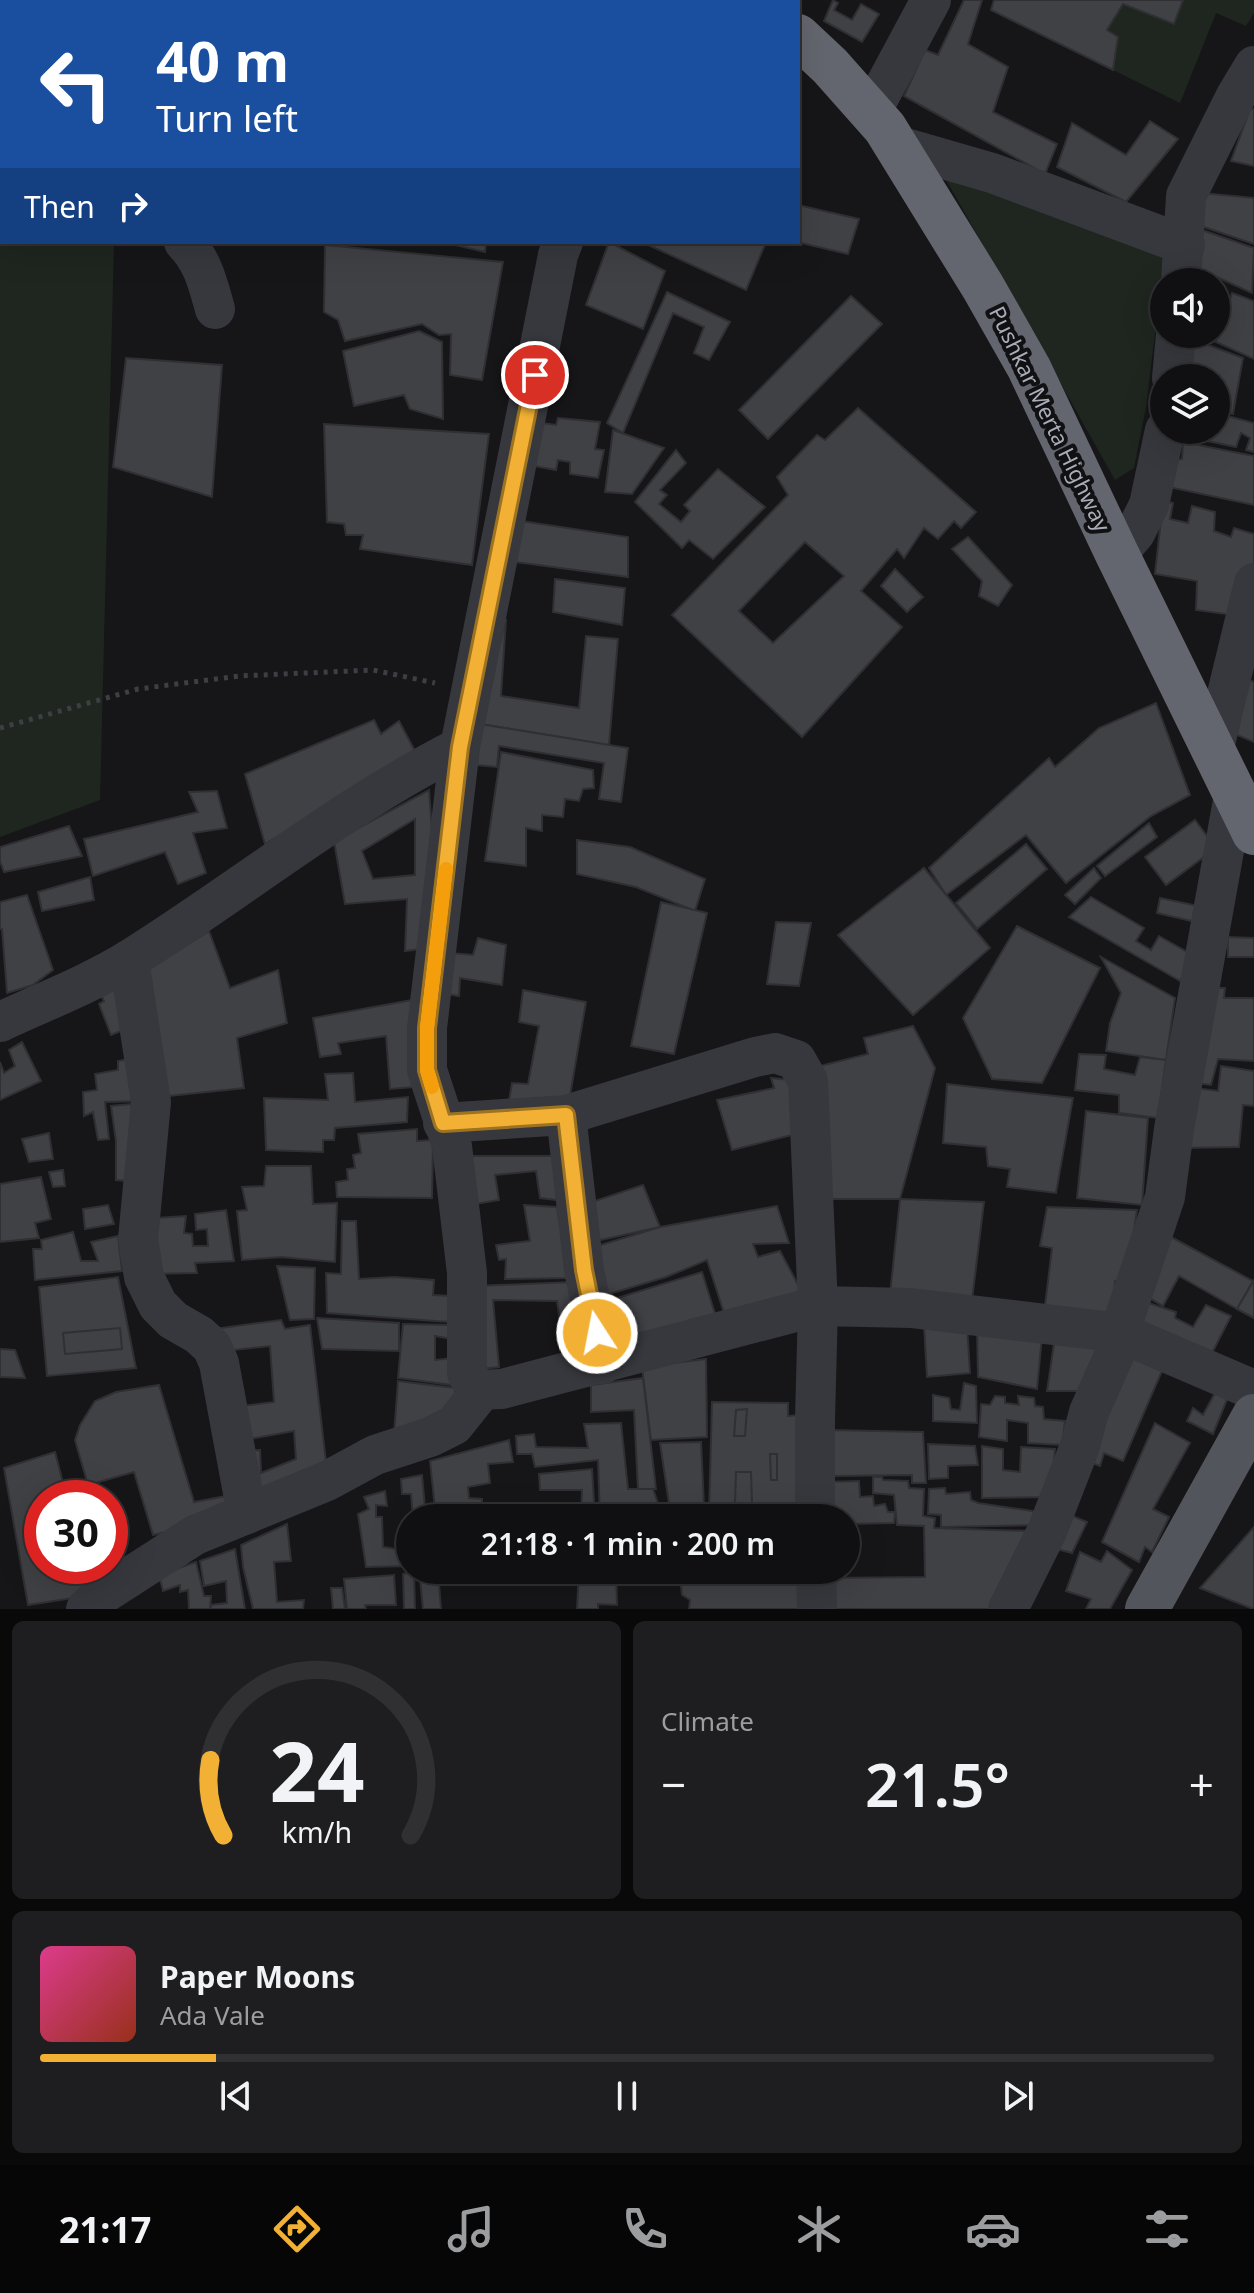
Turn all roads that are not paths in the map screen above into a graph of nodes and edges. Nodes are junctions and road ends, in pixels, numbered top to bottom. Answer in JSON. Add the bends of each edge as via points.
{"nodes":[{"id":1,"x":920,"y":3,"type":"edge"},
{"id":2,"x":800,"y":38,"type":"edge"},
{"id":3,"x":1248,"y":87,"type":"edge"},
{"id":4,"x":883,"y":129,"type":"junction"},
{"id":5,"x":186,"y":244,"type":"edge"},
{"id":6,"x":562,"y":244,"type":"edge"},
{"id":7,"x":1183,"y":263,"type":"edge"},
{"id":8,"x":215,"y":309,"type":"dead end"},
{"id":9,"x":1162,"y":444,"type":"edge"},
{"id":10,"x":1117,"y":554,"type":"junction"},
{"id":11,"x":1254,"y":583,"type":"edge"},
{"id":12,"x":460,"y":747,"type":"junction"},
{"id":13,"x":1213,"y":752,"type":"junction"},
{"id":14,"x":1244,"y":814,"type":"edge"},
{"id":15,"x":129,"y":960,"type":"junction"},
{"id":16,"x":0,"y":1022,"type":"edge"},
{"id":17,"x":566,"y":1115,"type":"junction"},
{"id":18,"x":443,"y":1123,"type":"junction"},
{"id":19,"x":818,"y":1306,"type":"junction"},
{"id":20,"x":1121,"y":1333,"type":"junction"},
{"id":21,"x":603,"y":1364,"type":"junction"},
{"id":22,"x":482,"y":1390,"type":"junction"},
{"id":23,"x":1254,"y":1390,"type":"edge"},
{"id":24,"x":1254,"y":1416,"type":"edge"},
{"id":25,"x":815,"y":1504,"type":"edge"},
{"id":26,"x":247,"y":1514,"type":"junction"},
{"id":27,"x":816,"y":1584,"type":"edge"},
{"id":28,"x":86,"y":1609,"type":"edge"},
{"id":29,"x":817,"y":1609,"type":"edge"},
{"id":30,"x":1008,"y":1609,"type":"edge"},
{"id":31,"x":1147,"y":1609,"type":"edge"}],
"edges":[{"from":1,"to":4,"type":"street"},
{"from":2,"to":4,"type":"highway","name":"Pushkar Merta Highway"},
{"from":3,"to":7,"type":"street","via":[[1186,196]]},
{"from":4,"to":7,"type":"street","via":[[992,173]]},
{"from":4,"to":10,"type":"highway","name":"Pushkar Merta Highway","via":[[950,230],[1029,368]]},
{"from":5,"to":8,"type":"street","via":[[206,275]]},
{"from":6,"to":12,"type":"street"},
{"from":9,"to":10,"type":"street","via":[[1149,505]]},
{"from":10,"to":13,"type":"highway","name":"Pushkar Merta Highway"},
{"from":11,"to":13,"type":"street"},
{"from":12,"to":15,"type":"street","via":[[322,828]]},
{"from":12,"to":18,"type":"street","via":[[427,1028],[427,1070]]},
{"from":13,"to":14,"type":"highway","name":"Pushkar Merta Highway"},
{"from":14,"to":20,"type":"street","via":[[1174,1129],[1165,1197]]},
{"from":15,"to":16,"type":"street"},
{"from":15,"to":26,"type":"street","via":[[151,1102],[138,1239],[144,1277],[158,1305],[199,1335],[216,1355]]},
{"from":17,"to":18,"type":"street"},
{"from":17,"to":19,"type":"street","via":[[755,1057],[775,1053],[796,1060],[808,1081]]},
{"from":17,"to":21,"type":"street","via":[[584,1270]]},
{"from":18,"to":22,"type":"street","via":[[452,1146],[467,1273],[467,1373]]},
{"from":19,"to":20,"type":"street","via":[[911,1308]]},
{"from":19,"to":21,"type":"street"},
{"from":19,"to":25,"type":"street"},
{"from":20,"to":23,"type":"street"},
{"from":20,"to":30,"type":"street","via":[[1047,1531]]},
{"from":21,"to":22,"type":"street"},
{"from":22,"to":26,"type":"street","via":[[454,1425]]},
{"from":24,"to":31,"type":"main road"},
{"from":26,"to":28,"type":"street","via":[[195,1535]]},
{"from":27,"to":29,"type":"street"}]}
